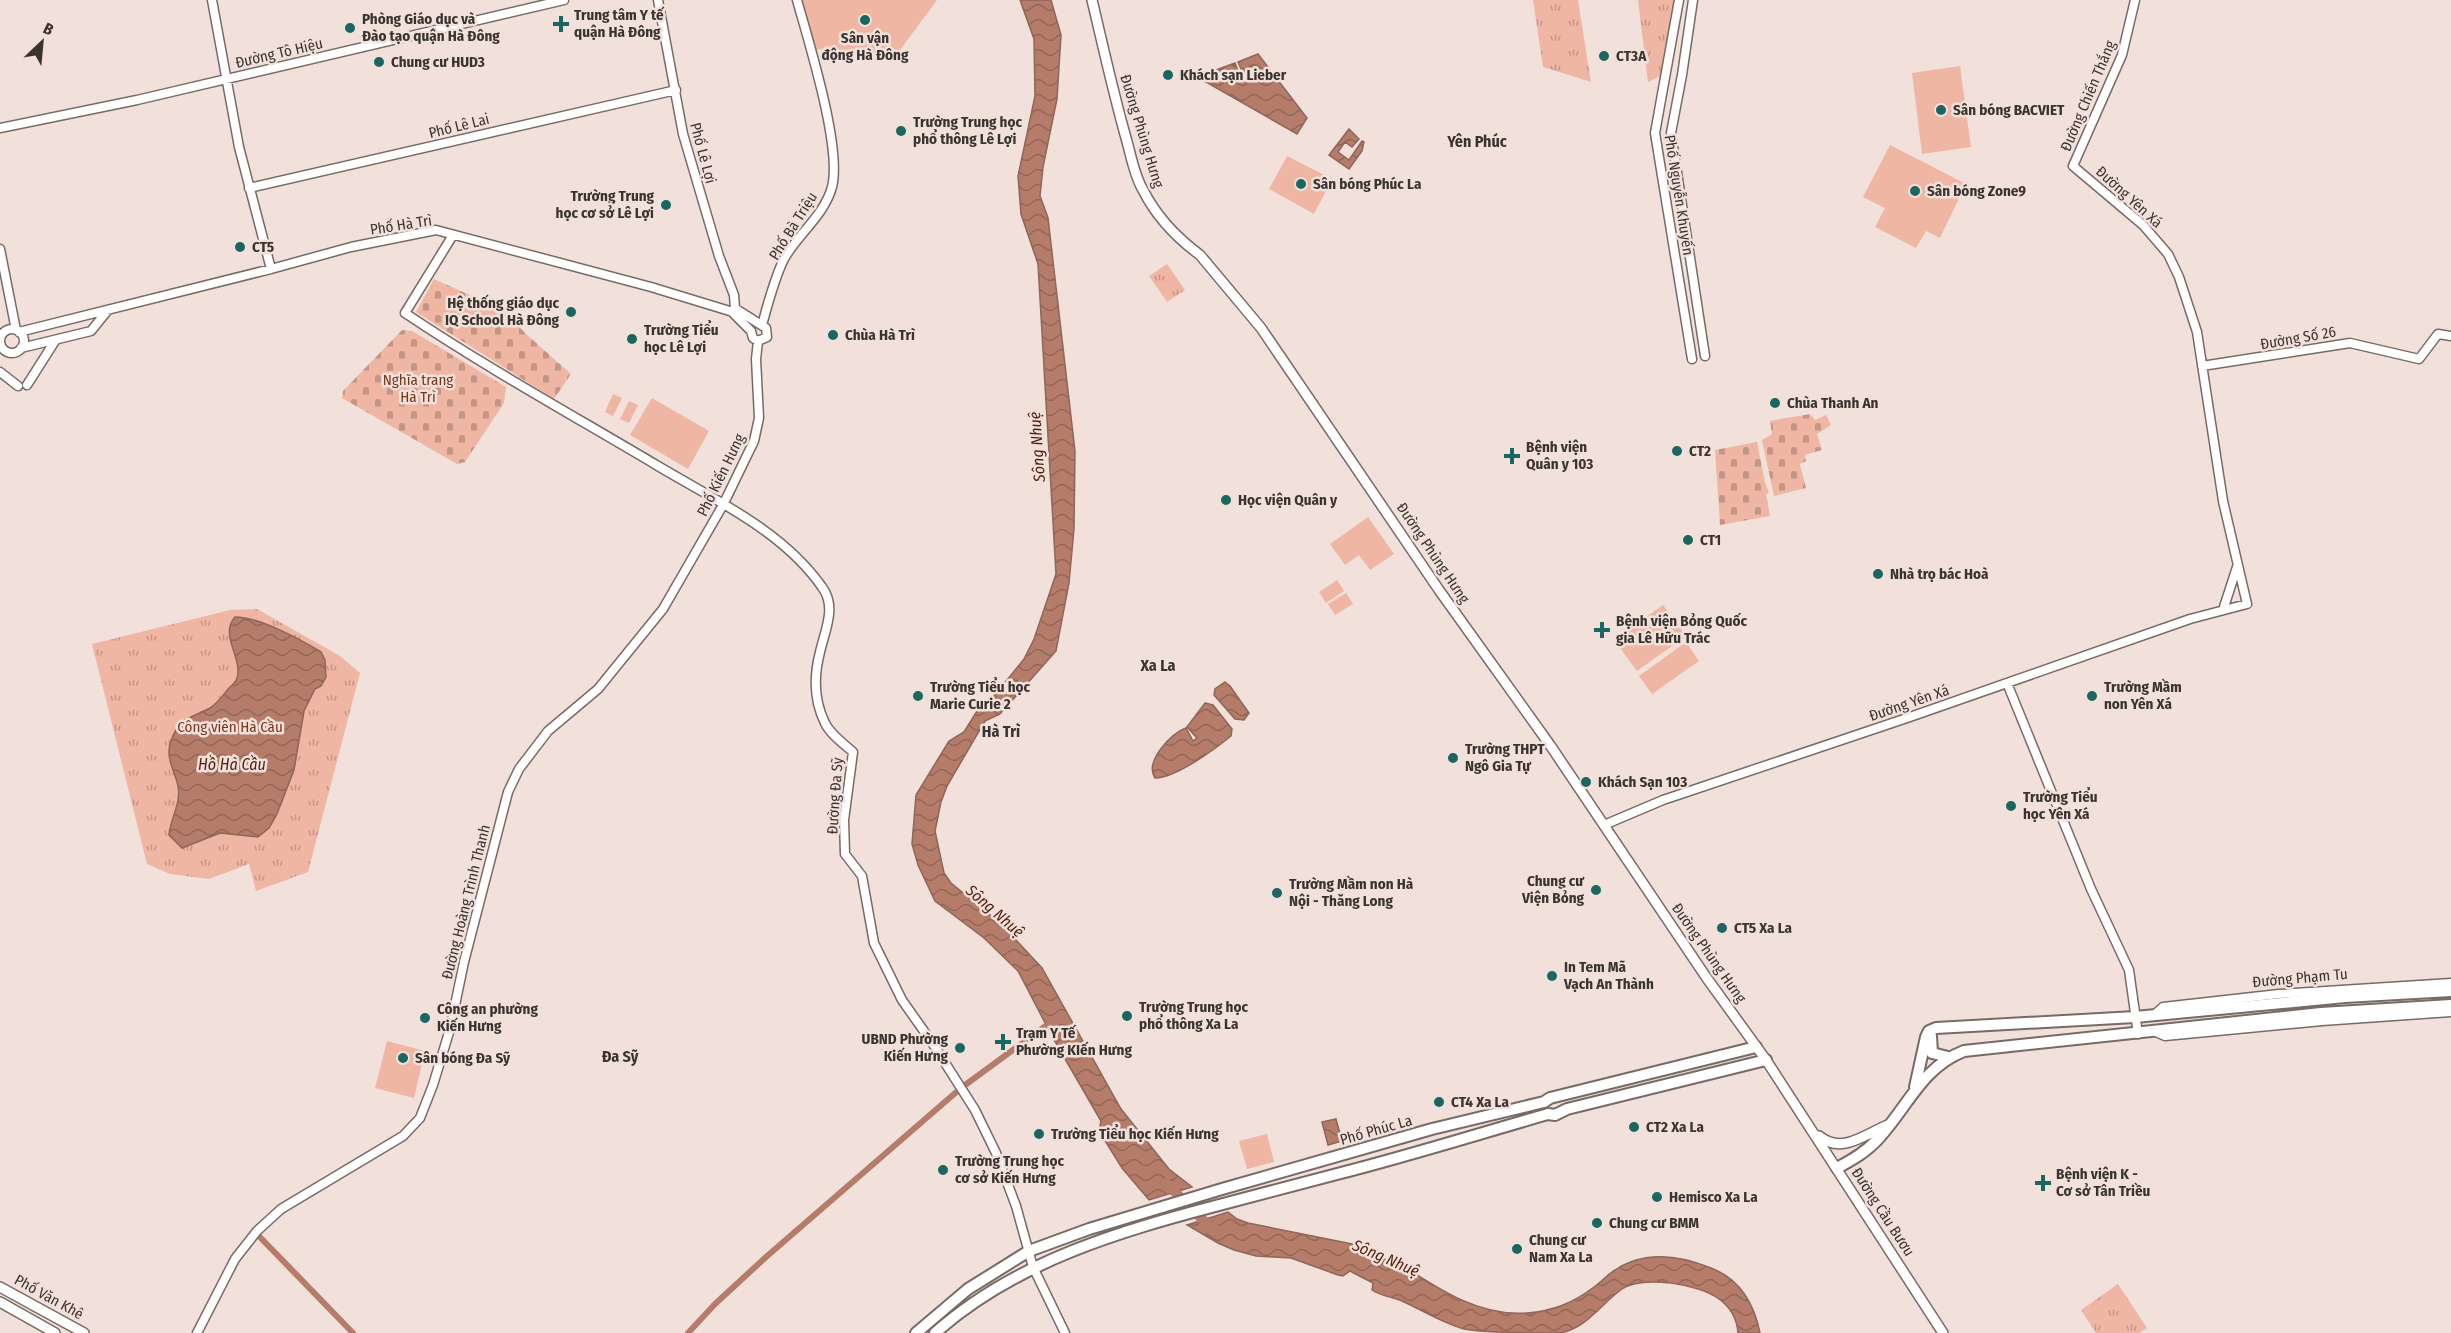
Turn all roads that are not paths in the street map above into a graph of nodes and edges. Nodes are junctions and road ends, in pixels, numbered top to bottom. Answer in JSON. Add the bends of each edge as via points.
{"nodes":[{"id":1,"x":212,"y":0,"type":"edge"},
{"id":2,"x":564,"y":0,"type":"edge"},
{"id":3,"x":658,"y":0,"type":"edge"},
{"id":4,"x":797,"y":0,"type":"edge"},
{"id":5,"x":1092,"y":0,"type":"edge"},
{"id":6,"x":1679,"y":0,"type":"edge"},
{"id":7,"x":1693,"y":0,"type":"edge"},
{"id":8,"x":2135,"y":0,"type":"edge"},
{"id":9,"x":226,"y":79,"type":"junction"},
{"id":10,"x":676,"y":90,"type":"junction"},
{"id":11,"x":0,"y":128,"type":"edge"},
{"id":12,"x":2073,"y":166,"type":"joint"},
{"id":13,"x":249,"y":188,"type":"junction"},
{"id":14,"x":453,"y":235,"type":"junction"},
{"id":15,"x":0,"y":249,"type":"edge"},
{"id":16,"x":271,"y":269,"type":"junction"},
{"id":17,"x":108,"y":310,"type":"junction"},
{"id":18,"x":737,"y":312,"type":"junction"},
{"id":19,"x":0,"y":321,"type":"edge"},
{"id":20,"x":757,"y":327,"type":"junction"},
{"id":21,"x":17,"y":331,"type":"junction"},
{"id":22,"x":2,"y":335,"type":"edge"},
{"id":23,"x":2451,"y":336,"type":"edge"},
{"id":24,"x":55,"y":341,"type":"junction"},
{"id":25,"x":758,"y":341,"type":"junction"},
{"id":26,"x":21,"y":348,"type":"junction"},
{"id":27,"x":3,"y":352,"type":"edge"},
{"id":28,"x":1705,"y":356,"type":"dead end"},
{"id":29,"x":1692,"y":359,"type":"dead end"},
{"id":30,"x":2202,"y":366,"type":"junction"},
{"id":31,"x":0,"y":372,"type":"edge"},
{"id":32,"x":723,"y":505,"type":"junction"},
{"id":33,"x":2238,"y":564,"type":"junction"},
{"id":34,"x":663,"y":609,"type":"joint"},
{"id":35,"x":2223,"y":610,"type":"junction"},
{"id":36,"x":2007,"y":683,"type":"junction"},
{"id":37,"x":1604,"y":825,"type":"junction"},
{"id":38,"x":2451,"y":982,"type":"edge"},
{"id":39,"x":2451,"y":991,"type":"edge"},
{"id":40,"x":2318,"y":995,"type":"junction"},
{"id":41,"x":2451,"y":1005,"type":"edge"},
{"id":42,"x":2451,"y":1012,"type":"edge"},
{"id":43,"x":2135,"y":1017,"type":"junction"},
{"id":44,"x":2321,"y":1017,"type":"junction"},
{"id":45,"x":1932,"y":1030,"type":"junction"},
{"id":46,"x":2138,"y":1034,"type":"junction"},
{"id":47,"x":1756,"y":1047,"type":"junction"},
{"id":48,"x":1948,"y":1057,"type":"junction"},
{"id":49,"x":1766,"y":1060,"type":"junction"},
{"id":50,"x":1915,"y":1089,"type":"junction"},
{"id":51,"x":1555,"y":1098,"type":"junction"},
{"id":52,"x":1544,"y":1102,"type":"junction"},
{"id":53,"x":1797,"y":1107,"type":"joint"},
{"id":54,"x":1560,"y":1111,"type":"junction"},
{"id":55,"x":1548,"y":1114,"type":"junction"},
{"id":56,"x":1888,"y":1125,"type":"junction"},
{"id":57,"x":1813,"y":1132,"type":"junction"},
{"id":58,"x":1837,"y":1168,"type":"junction"},
{"id":59,"x":1029,"y":1251,"type":"junction"},
{"id":60,"x":1033,"y":1267,"type":"junction"},
{"id":61,"x":0,"y":1287,"type":"edge"},
{"id":62,"x":0,"y":1302,"type":"edge"},
{"id":63,"x":56,"y":1333,"type":"edge"},
{"id":64,"x":84,"y":1333,"type":"edge"},
{"id":65,"x":197,"y":1333,"type":"edge"},
{"id":66,"x":916,"y":1333,"type":"edge"},
{"id":67,"x":935,"y":1333,"type":"edge"},
{"id":68,"x":1065,"y":1333,"type":"edge"},
{"id":69,"x":1943,"y":1333,"type":"edge"}],
"edges":[{"from":1,"to":9,"type":"street"},
{"from":2,"to":9,"type":"street","name":"Đường Tô Hiệu"},
{"from":3,"to":10,"type":"street","name":"Phố Lê Lợi"},
{"from":4,"to":20,"type":"street","name":"Phố Bà Triệu","via":[[833,146],[834,175],[817,215],[784,259]]},
{"from":5,"to":37,"type":"main road","name":"Đường Phùng Hưng","via":[[1112,91],[1142,190],[1157,214],[1200,255],[1261,328]]},
{"from":6,"to":29,"type":"street","name":"Phố Nguyễn Khuyến","via":[[1655,133]]},
{"from":7,"to":28,"type":"street","name":"Phố Nguyễn Khuyến","via":[[1671,133]]},
{"from":8,"to":12,"type":"street","name":"Đường Chiến Thắng","via":[[2122,55]]},
{"from":9,"to":11,"type":"street","name":"Đường Tô Hiệu"},
{"from":9,"to":13,"type":"street"},
{"from":10,"to":13,"type":"street","name":"Phố Lê Lai"},
{"from":10,"to":18,"type":"street","name":"Phố Lê Lợi","via":[[686,144]]},
{"from":12,"to":30,"type":"street","name":"Đường Yên Xá","via":[[2143,225],[2168,254],[2197,332]]},
{"from":13,"to":16,"type":"street"},
{"from":14,"to":16,"type":"street","name":"Phố Hà Trì","via":[[436,230],[351,247]]},
{"from":14,"to":18,"type":"street","name":"Phố Hà Trì"},
{"from":14,"to":32,"type":"street","via":[[405,313],[459,350]]},
{"from":15,"to":21,"type":"street"},
{"from":16,"to":17,"type":"street","name":"Phố Hà Trì"},
{"from":17,"to":21,"type":"street","name":"Phố Hà Trì"},
{"from":17,"to":24,"type":"street","via":[[91,331]]},
{"from":18,"to":20,"type":"street"},
{"from":19,"to":22,"type":"street"},
{"from":20,"to":25,"type":"street","via":[[753,338]]},
{"from":20,"to":25,"type":"street","via":[[767,330],[768,335]]},
{"from":21,"to":22,"type":"street","via":[[9,329]]},
{"from":21,"to":26,"type":"street","via":[[23,341]]},
{"from":22,"to":27,"type":"street"},
{"from":23,"to":30,"type":"street","name":"Đường Số 26","via":[[2438,334],[2419,359],[2350,343]]},
{"from":24,"to":26,"type":"street"},
{"from":24,"to":31,"type":"street","via":[[23,385]]},
{"from":25,"to":32,"type":"street","name":"Phố Kiến Hưng","via":[[759,418],[754,441]]},
{"from":26,"to":27,"type":"street"},
{"from":30,"to":33,"type":"street","name":"Đường Yên Xá","via":[[2223,501]]},
{"from":32,"to":34,"type":"street","name":"Phố Kiến Hưng"},
{"from":32,"to":59,"type":"street","name":"Đường Đa Sỹ","via":[[786,549],[822,586],[829,599],[816,675],[817,703],[825,725],[853,752],[844,820],[845,854],[862,876],[874,943],[902,1000],[975,1110],[1000,1164]]},
{"from":33,"to":35,"type":"street"},
{"from":33,"to":35,"type":"street","name":"Đường Yên Xá","via":[[2247,604]]},
{"from":34,"to":65,"type":"street","name":"Đường Hoàng Trình Thanh","via":[[598,690],[548,731],[519,769],[508,792],[450,1029],[420,1118],[403,1136],[281,1209],[257,1231],[235,1260]]},
{"from":35,"to":36,"type":"street","name":"Đường Yên Xá"},
{"from":36,"to":37,"type":"street","name":"Đường Yên Xá","via":[[1663,800]]},
{"from":36,"to":43,"type":"street","via":[[2091,889],[2129,970]]},
{"from":37,"to":47,"type":"main road","name":"Đường Phùng Hưng"},
{"from":38,"to":40,"type":"street","name":"Đường Phạm Tu"},
{"from":39,"to":40,"type":"highway","name":"Đường Phạm Tu"},
{"from":40,"to":43,"type":"highway","name":"Đường Phạm Tu"},
{"from":40,"to":44,"type":"highway"},
{"from":41,"to":44,"type":"highway"},
{"from":42,"to":44,"type":"street"},
{"from":43,"to":45,"type":"highway","name":"Đường Phạm Tu"},
{"from":43,"to":46,"type":"street"},
{"from":44,"to":46,"type":"highway"},
{"from":45,"to":48,"type":"highway","via":[[1932,1053]]},
{"from":45,"to":50,"type":"highway","via":[[1926,1037]]},
{"from":46,"to":48,"type":"highway","via":[[1984,1047]]},
{"from":47,"to":49,"type":"main road","name":"Đường Phùng Hưng"},
{"from":47,"to":51,"type":"highway"},
{"from":48,"to":50,"type":"highway"},
{"from":49,"to":53,"type":"main road","name":"Đường Phùng Hưng"},
{"from":49,"to":54,"type":"highway"},
{"from":50,"to":56,"type":"highway"},
{"from":51,"to":52,"type":"highway"},
{"from":51,"to":54,"type":"highway","via":[[1561,1105]]},
{"from":52,"to":55,"type":"highway"},
{"from":52,"to":59,"type":"highway","name":"Phố Phúc La","via":[[1216,1191]]},
{"from":53,"to":57,"type":"main road","name":"Đường Cầu Bươu"},
{"from":54,"to":55,"type":"highway"},
{"from":55,"to":60,"type":"highway","via":[[1405,1157],[1154,1222]]},
{"from":56,"to":57,"type":"main road","via":[[1843,1145],[1831,1144]]},
{"from":56,"to":58,"type":"highway","via":[[1859,1156]]},
{"from":57,"to":58,"type":"main road","name":"Đường Cầu Bươu"},
{"from":58,"to":69,"type":"main road","name":"Đường Cầu Bươu"},
{"from":59,"to":60,"type":"street"},
{"from":59,"to":66,"type":"highway","via":[[968,1289]]},
{"from":60,"to":67,"type":"highway","via":[[978,1299]]},
{"from":60,"to":68,"type":"street"},
{"from":61,"to":64,"type":"main road","name":"Phố Văn Khê"},
{"from":62,"to":63,"type":"main road","name":"Phố Văn Khê"}]}
